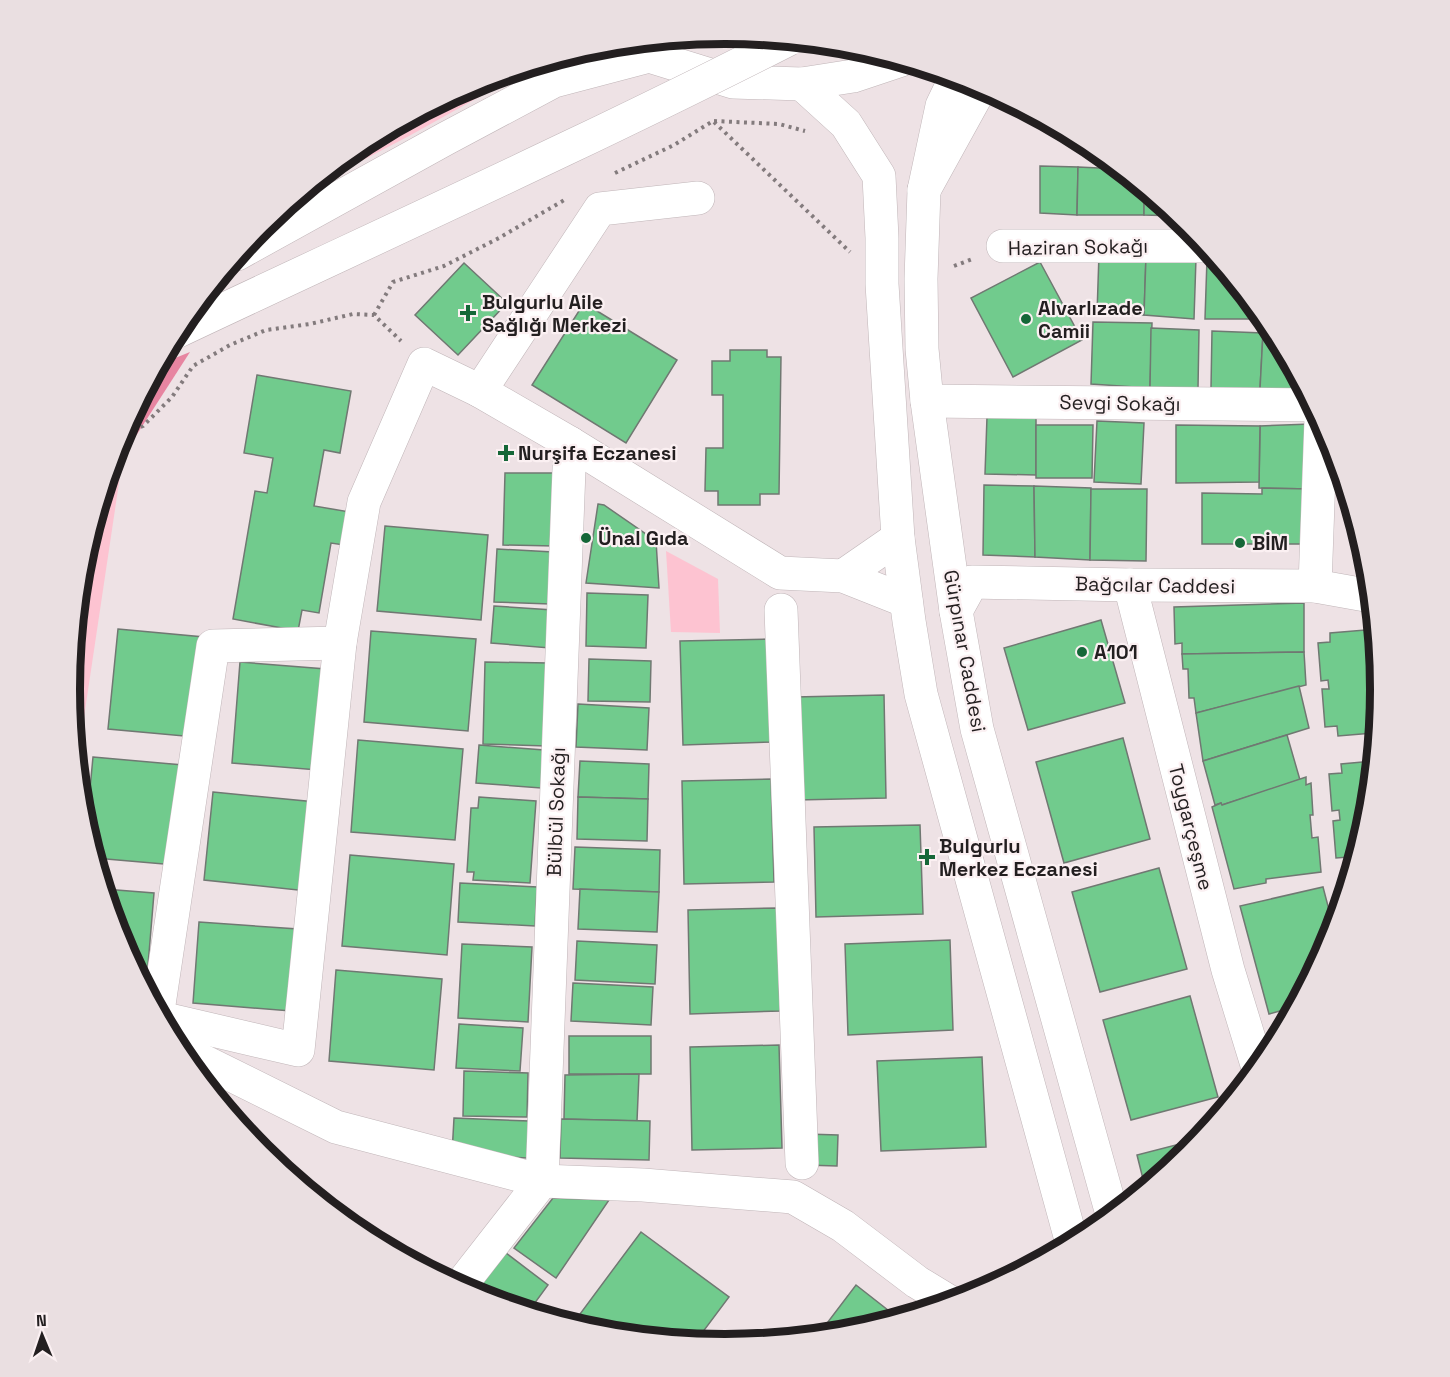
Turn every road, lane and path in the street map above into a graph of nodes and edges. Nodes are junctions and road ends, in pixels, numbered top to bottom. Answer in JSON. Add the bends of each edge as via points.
{"nodes":[{"id":1,"x":776,"y":46,"type":"edge"},
{"id":2,"x":639,"y":49,"type":"edge"},
{"id":3,"x":636,"y":50,"type":"edge"},
{"id":4,"x":888,"y":64,"type":"edge"},
{"id":5,"x":802,"y":84,"type":"junction"},
{"id":6,"x":952,"y":85,"type":"edge"},
{"id":7,"x":976,"y":95,"type":"edge"},
{"id":8,"x":713,"y":121,"type":"dead end"},
{"id":9,"x":808,"y":132,"type":"dead end"},
{"id":10,"x":924,"y":190,"type":"junction"},
{"id":11,"x":698,"y":198,"type":"dead end"},
{"id":12,"x":261,"y":241,"type":"edge"},
{"id":13,"x":1003,"y":246,"type":"joint"},
{"id":14,"x":1194,"y":246,"type":"edge"},
{"id":15,"x":921,"y":279,"type":"junction"},
{"id":16,"x":193,"y":324,"type":"edge"},
{"id":17,"x":424,"y":364,"type":"junction"},
{"id":18,"x":480,"y":391,"type":"junction"},
{"id":19,"x":927,"y":401,"type":"junction"},
{"id":20,"x":1304,"y":405,"type":"edge"},
{"id":21,"x":135,"y":430,"type":"edge"},
{"id":22,"x":1320,"y":440,"type":"edge"},
{"id":23,"x":570,"y":443,"type":"junction"},
{"id":24,"x":898,"y":538,"type":"junction"},
{"id":25,"x":843,"y":576,"type":"junction"},
{"id":26,"x":1130,"y":585,"type":"junction"},
{"id":27,"x":1315,"y":586,"type":"junction"},
{"id":28,"x":1363,"y":595,"type":"edge"},
{"id":29,"x":906,"y":601,"type":"junction"},
{"id":30,"x":781,"y":610,"type":"dead end"},
{"id":31,"x":956,"y":611,"type":"junction"},
{"id":32,"x":340,"y":643,"type":"junction"},
{"id":33,"x":160,"y":999,"type":"edge"},
{"id":34,"x":171,"y":1020,"type":"edge"},
{"id":35,"x":1254,"y":1057,"type":"edge"},
{"id":36,"x":197,"y":1058,"type":"edge"},
{"id":37,"x":802,"y":1163,"type":"dead end"},
{"id":38,"x":542,"y":1181,"type":"junction"},
{"id":39,"x":1110,"y":1206,"type":"edge"},
{"id":40,"x":1069,"y":1234,"type":"edge"},
{"id":41,"x":466,"y":1279,"type":"edge"},
{"id":42,"x":940,"y":1296,"type":"edge"}],
"edges":[{"from":1,"to":16,"type":"main road","bridge":true,"via":[[554,155]]},
{"from":2,"to":5,"type":"main road","via":[[733,82]]},
{"from":3,"to":12,"type":"main road","via":[[554,81]]},
{"from":4,"to":5,"type":"main road","via":[[853,76]]},
{"from":5,"to":24,"type":"main road","via":[[846,124],[879,176]]},
{"from":6,"to":10,"type":"main road","name":"Gürpınar Caddesi","via":[[942,106]]},
{"from":7,"to":10,"type":"main road"},
{"from":8,"to":9,"type":"path","via":[[778,124]]},
{"from":10,"to":15,"type":"main road","name":"Gürpınar Caddesi"},
{"from":11,"to":18,"type":"main road","via":[[600,209]]},
{"from":13,"to":14,"type":"main road","name":"Haziran Sokağı"},
{"from":13,"to":15,"type":"path","name":"Haziran Sokağı"},
{"from":15,"to":19,"type":"main road","name":"Gürpınar Caddesi"},
{"from":17,"to":18,"type":"main road"},
{"from":17,"to":21,"type":"path","via":[[374,315],[353,314],[266,330],[193,366],[172,397]]},
{"from":17,"to":32,"type":"main road","via":[[364,501]]},
{"from":18,"to":23,"type":"main road"},
{"from":19,"to":20,"type":"main road","name":"Sevgi Sokağı"},
{"from":19,"to":31,"type":"main road","name":"Gürpınar Caddesi"},
{"from":22,"to":27,"type":"main road"},
{"from":23,"to":25,"type":"main road","via":[[780,573]]},
{"from":23,"to":38,"type":"main road","name":"Bülbül Sokağı"},
{"from":24,"to":25,"type":"main road"},
{"from":24,"to":29,"type":"main road"},
{"from":25,"to":29,"type":"main road"},
{"from":26,"to":27,"type":"main road","name":"Bağcılar Caddesi"},
{"from":26,"to":31,"type":"main road","name":"Bağcılar Caddesi","via":[[972,582]]},
{"from":26,"to":35,"type":"main road","name":"Toygarçeşme"},
{"from":27,"to":28,"type":"main road","name":"Bağcılar Caddesi"},
{"from":29,"to":40,"type":"main road","via":[[921,694]]},
{"from":30,"to":37,"type":"main road"},
{"from":31,"to":39,"type":"main road","name":"Gürpınar Caddesi","via":[[977,729]]},
{"from":32,"to":33,"type":"main road","via":[[213,646]]},
{"from":32,"to":34,"type":"main road","via":[[298,1050]]},
{"from":36,"to":38,"type":"main road","via":[[336,1127]]},
{"from":38,"to":41,"type":"main road"},
{"from":38,"to":42,"type":"main road","via":[[793,1197],[843,1226]]}]}
